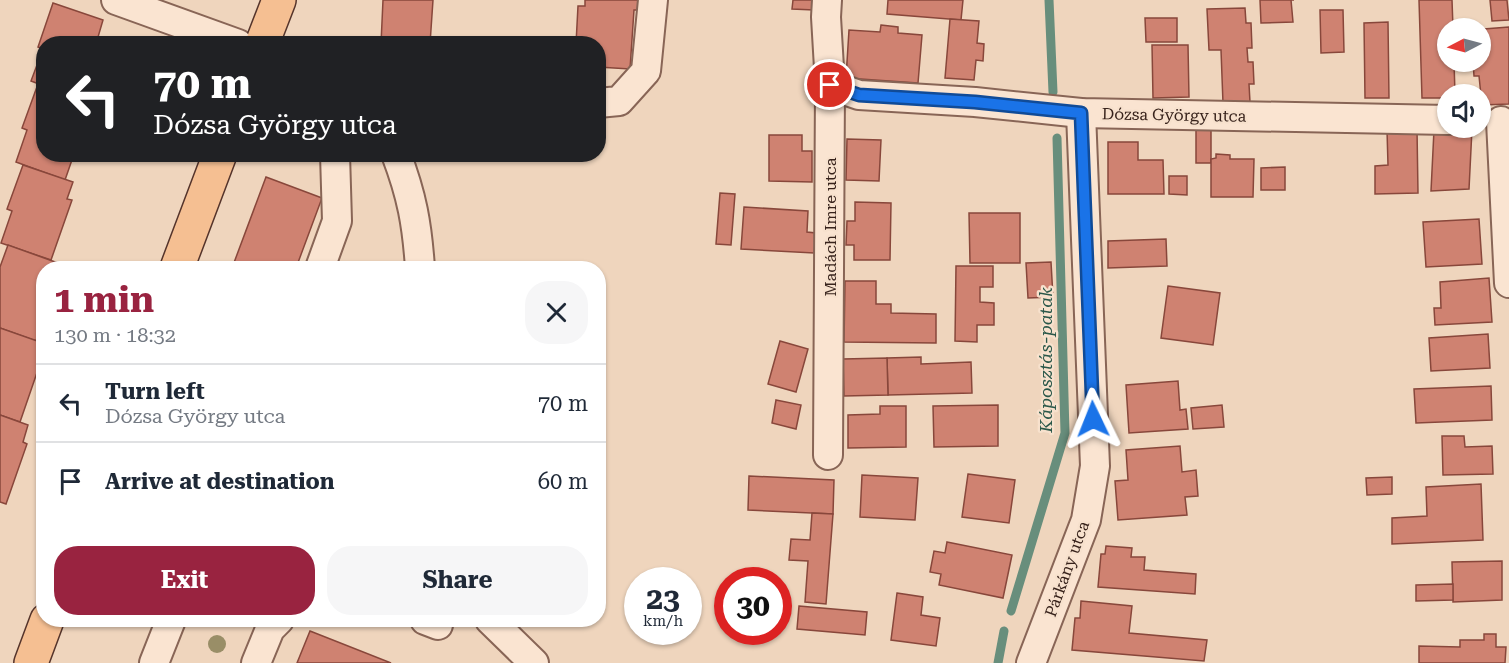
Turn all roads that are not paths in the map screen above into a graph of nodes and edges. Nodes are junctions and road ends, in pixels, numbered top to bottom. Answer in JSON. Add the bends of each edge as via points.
{"nodes":[{"id":1,"x":116,"y":0,"type":"edge"},
{"id":2,"x":279,"y":0,"type":"edge"},
{"id":3,"x":652,"y":0,"type":"edge"},
{"id":4,"x":827,"y":0,"type":"edge"},
{"id":5,"x":216,"y":36,"type":"edge"},
{"id":6,"x":265,"y":36,"type":"edge"},
{"id":7,"x":830,"y":85,"type":"junction"},
{"id":8,"x":606,"y":102,"type":"edge"},
{"id":9,"x":1081,"y":113,"type":"junction"},
{"id":10,"x":1437,"y":120,"type":"edge"},
{"id":11,"x":1497,"y":121,"type":"edge"},
{"id":12,"x":217,"y":162,"type":"edge"},
{"id":13,"x":336,"y":162,"type":"edge"},
{"id":14,"x":399,"y":162,"type":"edge"},
{"id":15,"x":180,"y":261,"type":"edge"},
{"id":16,"x":323,"y":261,"type":"edge"},
{"id":17,"x":420,"y":261,"type":"edge"},
{"id":18,"x":1509,"y":283,"type":"edge"},
{"id":19,"x":828,"y":455,"type":"dead end"},
{"id":20,"x":44,"y":627,"type":"edge"},
{"id":21,"x":168,"y":627,"type":"edge"},
{"id":22,"x":272,"y":627,"type":"edge"},
{"id":23,"x":497,"y":627,"type":"edge"},
{"id":24,"x":31,"y":663,"type":"edge"},
{"id":25,"x":154,"y":663,"type":"edge"},
{"id":26,"x":256,"y":663,"type":"edge"},
{"id":27,"x":534,"y":663,"type":"edge"},
{"id":28,"x":1031,"y":663,"type":"edge"}],
"edges":[{"from":1,"to":5,"type":"street"},
{"from":2,"to":6,"type":"main road"},
{"from":3,"to":8,"type":"street","via":[[646,71],[618,101]]},
{"from":4,"to":7,"type":"street","name":"Madách Imre utca"},
{"from":7,"to":9,"type":"street","name":"Dózsa György utca","via":[[859,95]]},
{"from":7,"to":19,"type":"street","name":"Madách Imre utca"},
{"from":9,"to":10,"type":"street","name":"Dózsa György utca"},
{"from":9,"to":28,"type":"street","name":"Párkány utca","via":[[1095,466],[1086,520]]},
{"from":11,"to":18,"type":"street"},
{"from":12,"to":15,"type":"main road"},
{"from":13,"to":16,"type":"street","via":[[337,221]]},
{"from":14,"to":17,"type":"street","via":[[418,231]]},
{"from":20,"to":24,"type":"main road"},
{"from":21,"to":25,"type":"street"},
{"from":22,"to":26,"type":"street"},
{"from":23,"to":27,"type":"street"}]}
